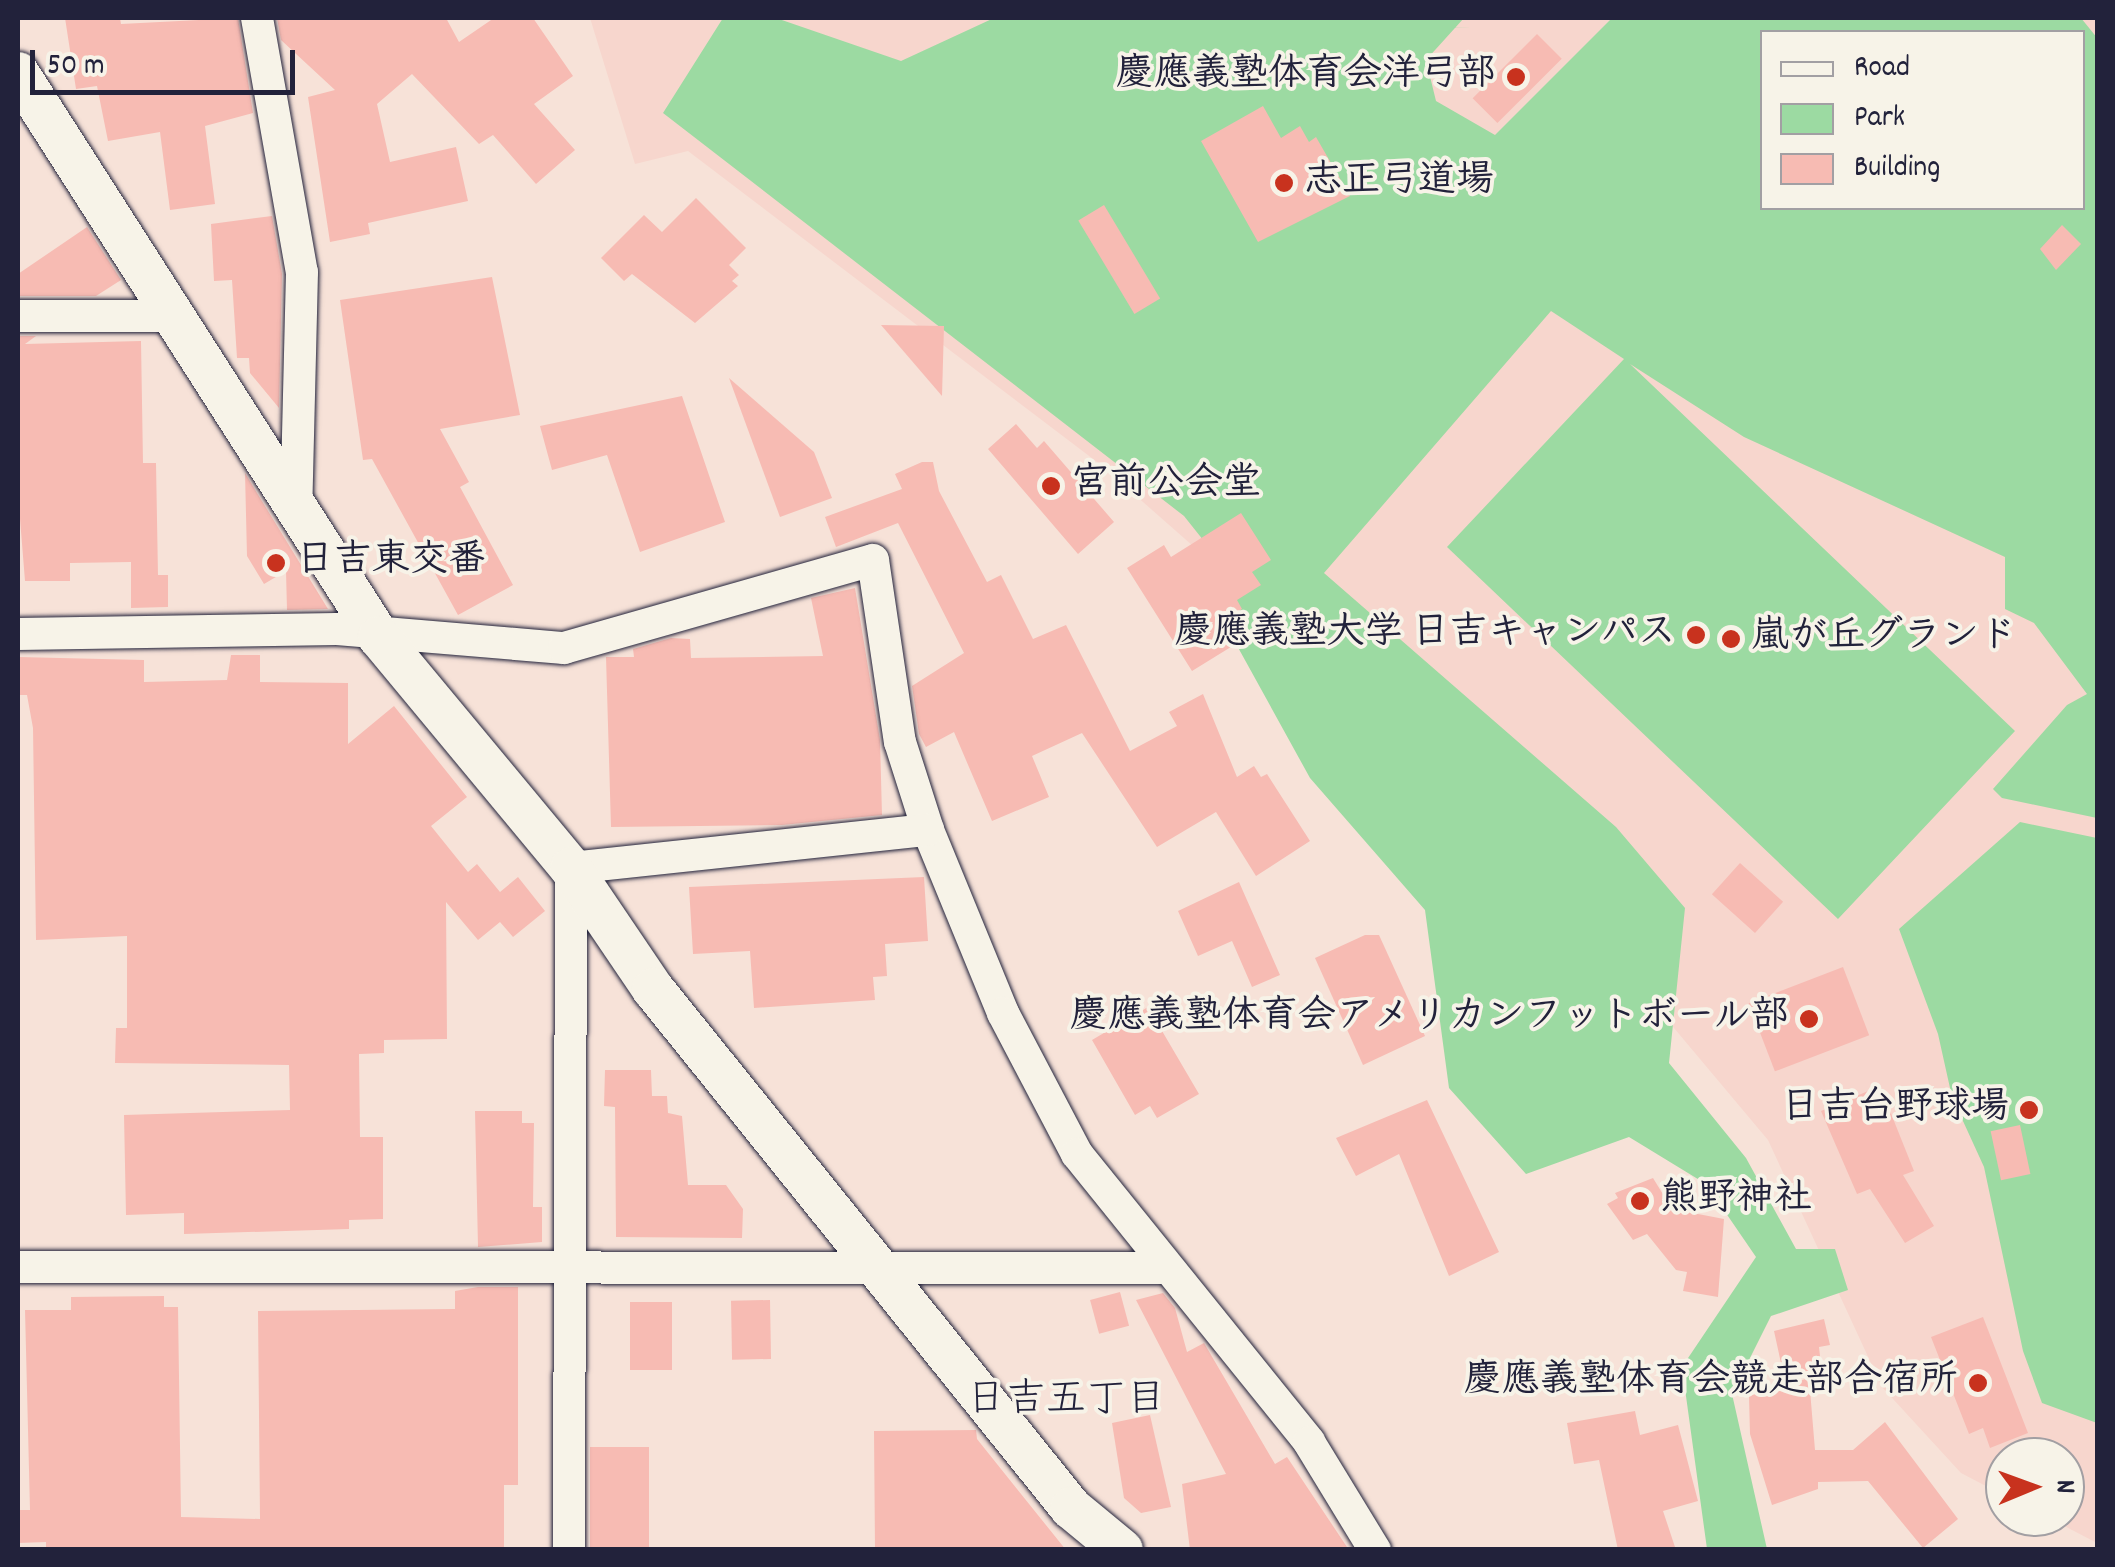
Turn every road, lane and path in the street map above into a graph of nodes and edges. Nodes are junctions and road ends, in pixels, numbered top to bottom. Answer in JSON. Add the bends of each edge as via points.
{"nodes":[{"id":1,"x":257,"y":18,"type":"edge"},
{"id":2,"x":18,"y":73,"type":"edge"},
{"id":3,"x":18,"y":316,"type":"edge"},
{"id":4,"x":172,"y":316,"type":"junction"},
{"id":5,"x":296,"y":510,"type":"junction"},
{"id":6,"x":18,"y":634,"type":"edge"},
{"id":7,"x":379,"y":637,"type":"junction"},
{"id":8,"x":928,"y":830,"type":"junction"},
{"id":9,"x":570,"y":868,"type":"junction"},
{"id":10,"x":18,"y":1267,"type":"edge"},
{"id":11,"x":879,"y":1268,"type":"junction"},
{"id":12,"x":1167,"y":1268,"type":"junction"},
{"id":13,"x":570,"y":1270,"type":"junction"},
{"id":14,"x":569,"y":1550,"type":"edge"},
{"id":15,"x":1122,"y":1550,"type":"edge"},
{"id":16,"x":1374,"y":1550,"type":"edge"}],
"edges":[{"from":1,"to":5,"type":"street","via":[[302,272]]},
{"from":2,"to":4,"type":"street"},
{"from":3,"to":4,"type":"street"},
{"from":4,"to":5,"type":"street"},
{"from":5,"to":7,"type":"street"},
{"from":6,"to":7,"type":"street","via":[[337,629]]},
{"from":7,"to":8,"type":"street","via":[[564,648],[873,560],[900,742]]},
{"from":7,"to":9,"type":"street"},
{"from":8,"to":9,"type":"street"},
{"from":8,"to":12,"type":"street","via":[[1003,1013],[1077,1154]]},
{"from":9,"to":11,"type":"street","via":[[654,989]]},
{"from":9,"to":13,"type":"street"},
{"from":10,"to":13,"type":"street"},
{"from":11,"to":12,"type":"street"},
{"from":11,"to":13,"type":"street"},
{"from":11,"to":15,"type":"street","via":[[1071,1508]]},
{"from":12,"to":16,"type":"street","via":[[1310,1442]]},
{"from":13,"to":14,"type":"street"}]}
